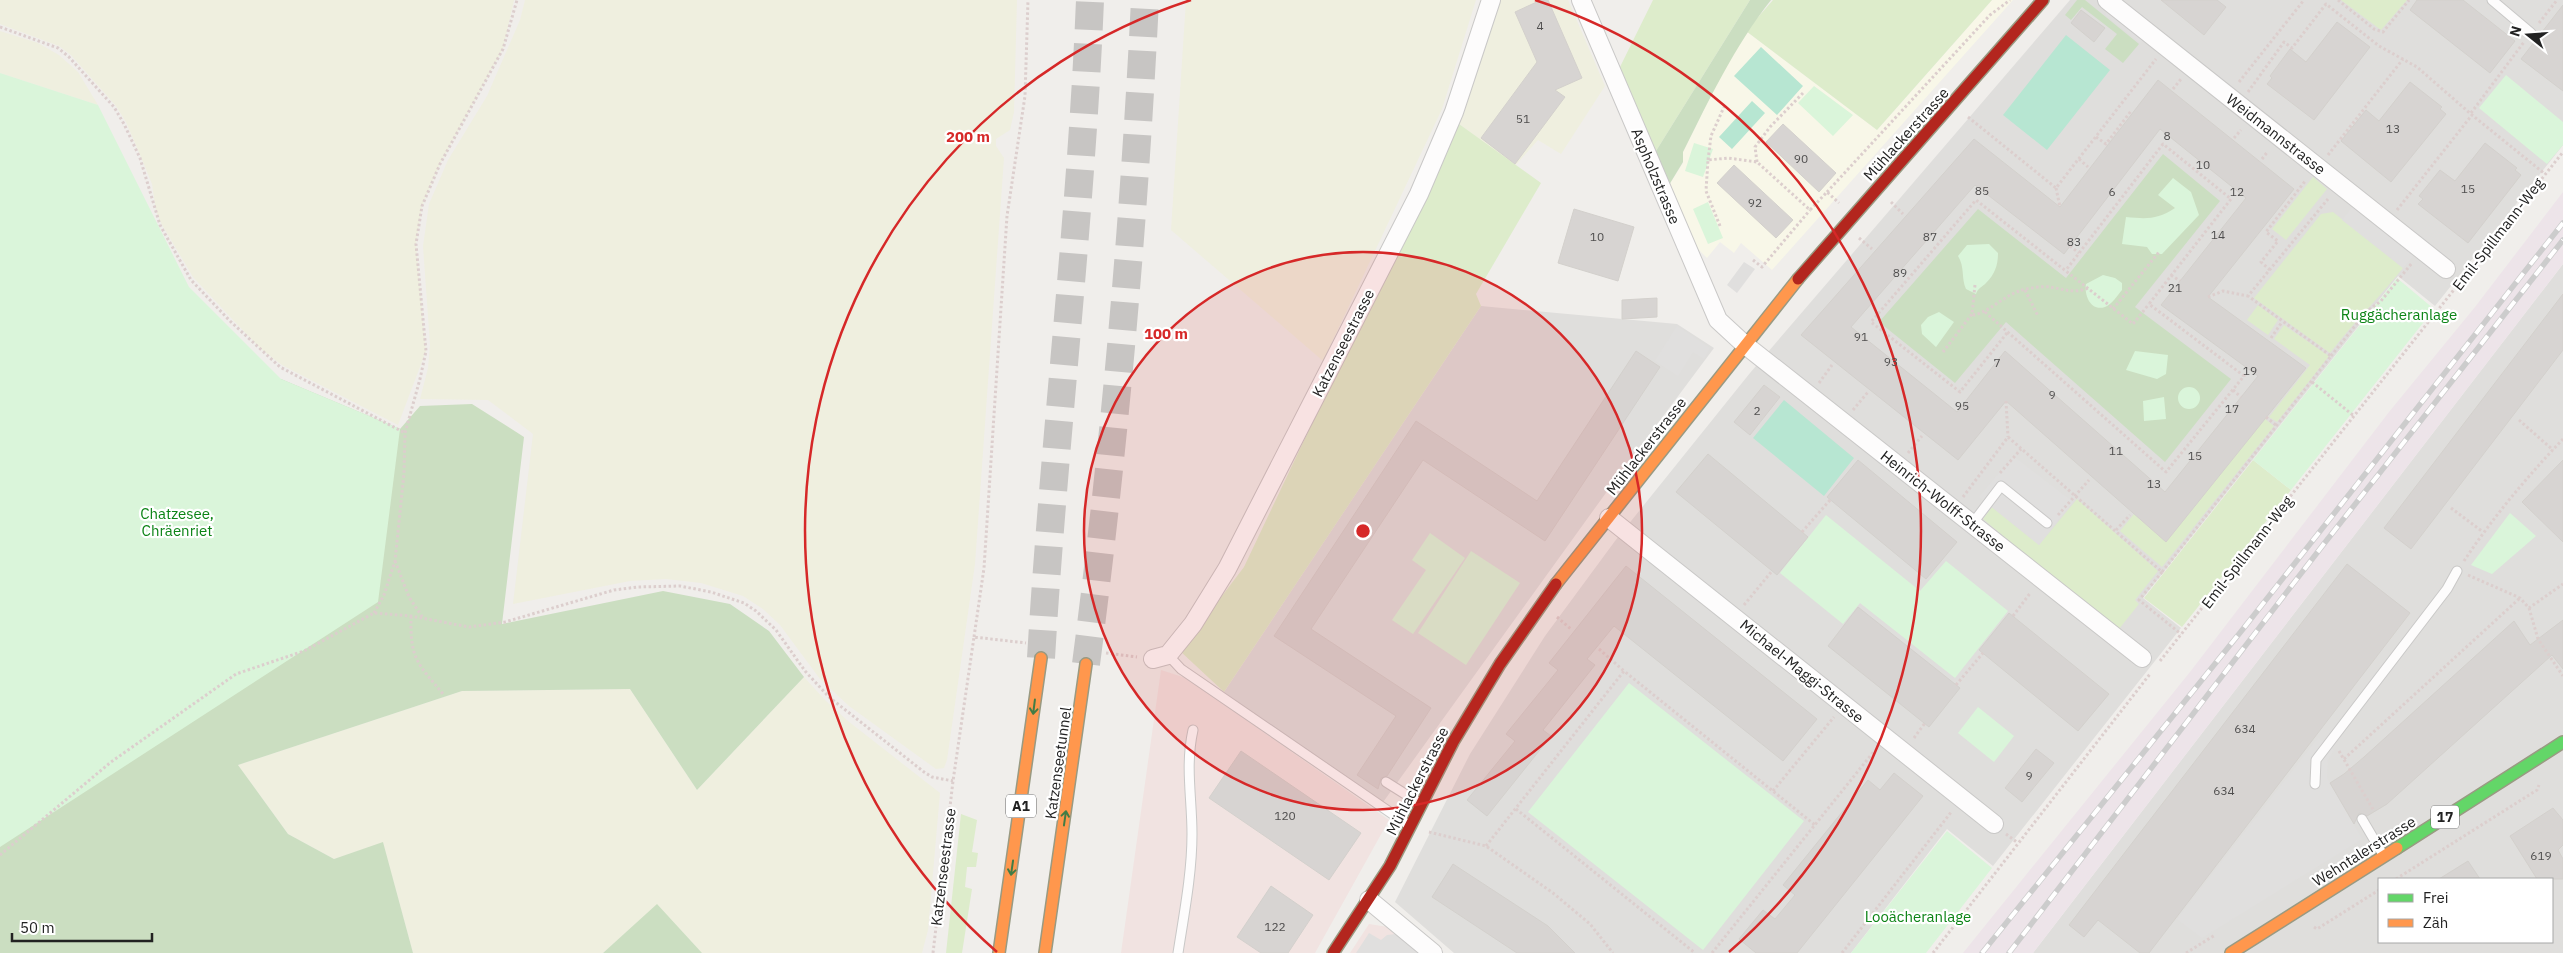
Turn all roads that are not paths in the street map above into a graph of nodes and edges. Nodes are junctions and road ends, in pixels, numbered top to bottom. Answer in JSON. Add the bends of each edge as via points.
{"nodes":[{"id":1,"x":1491,"y":0,"type":"edge"},
{"id":2,"x":1581,"y":0,"type":"edge"},
{"id":3,"x":2043,"y":0,"type":"edge"},
{"id":4,"x":2107,"y":0,"type":"edge"},
{"id":5,"x":2492,"y":0,"type":"edge"},
{"id":6,"x":2531,"y":33,"type":"road end"},
{"id":7,"x":2446,"y":269,"type":"dead end"},
{"id":8,"x":1744,"y":344,"type":"junction"},
{"id":9,"x":1609,"y":518,"type":"junction"},
{"id":10,"x":2047,"y":522,"type":"dead end"},
{"id":11,"x":1972,"y":524,"type":"junction"},
{"id":12,"x":2457,"y":570,"type":"road end"},
{"id":13,"x":1160,"y":657,"type":"joint"},
{"id":14,"x":1040,"y":658,"type":"tunnel mouth"},
{"id":15,"x":2142,"y":658,"type":"dead end"},
{"id":16,"x":1086,"y":664,"type":"tunnel mouth"},
{"id":17,"x":1194,"y":730,"type":"dead end"},
{"id":18,"x":2563,"y":742,"type":"edge"},
{"id":19,"x":1386,"y":782,"type":"dead end"},
{"id":20,"x":2315,"y":784,"type":"dead end"},
{"id":21,"x":1422,"y":804,"type":"junction"},
{"id":22,"x":2362,"y":819,"type":"dead end"},
{"id":23,"x":1994,"y":824,"type":"dead end"},
{"id":24,"x":1410,"y":826,"type":"junction"},
{"id":25,"x":2384,"y":856,"type":"junction"},
{"id":26,"x":1058,"y":866,"type":"junction"},
{"id":27,"x":1369,"y":900,"type":"junction"},
{"id":28,"x":1061,"y":924,"type":"dead end"},
{"id":29,"x":999,"y":953,"type":"edge"},
{"id":30,"x":1045,"y":953,"type":"edge"},
{"id":31,"x":1178,"y":953,"type":"edge"},
{"id":32,"x":1333,"y":953,"type":"edge"},
{"id":33,"x":1433,"y":953,"type":"edge"},
{"id":34,"x":2231,"y":953,"type":"edge"}],
"edges":[{"from":1,"to":13,"type":"street","name":"Katzenseestrasse","via":[[1454,112],[1419,194],[1227,569],[1194,624]]},
{"from":2,"to":8,"type":"street","name":"Aspholzstrasse","via":[[1718,320]]},
{"from":3,"to":8,"type":"main road","name":"Mühlackerstrasse"},
{"from":4,"to":7,"type":"street","name":"Weidmannstrasse"},
{"from":5,"to":6,"type":"lane"},
{"from":8,"to":9,"type":"main road","name":"Mühlackerstrasse"},
{"from":8,"to":11,"type":"street","name":"Heinrich-Wolff-Strasse"},
{"from":9,"to":21,"type":"main road","name":"Mühlackerstrasse","via":[[1542,602],[1500,664],[1453,742]]},
{"from":9,"to":23,"type":"street","name":"Michael-Maggi-Strasse"},
{"from":10,"to":11,"type":"lane","via":[[2001,486]]},
{"from":11,"to":15,"type":"street","name":"Heinrich-Wolff-Strasse"},
{"from":12,"to":20,"type":"lane","via":[[2447,589],[2316,760]]},
{"from":13,"to":24,"type":"lane"},
{"from":14,"to":29,"type":"main road","number":"A1","one_way":true},
{"from":26,"to":16,"type":"main road","name":"Katzenseetunnel","one_way":true},
{"from":17,"to":31,"type":"lane","via":[[1188,754],[1192,835]]},
{"from":18,"to":25,"type":"main road","name":"Wehntalerstrasse","number":"17"},
{"from":19,"to":21,"type":"lane"},
{"from":21,"to":24,"type":"main road","name":"Mühlackerstrasse"},
{"from":22,"to":25,"type":"lane"},
{"from":24,"to":27,"type":"main road","name":"Mühlackerstrasse"},
{"from":25,"to":34,"type":"main road","name":"Wehntalerstrasse","number":"17"},
{"from":26,"to":28,"type":"main road"},
{"from":26,"to":30,"type":"main road"},
{"from":27,"to":32,"type":"main road","name":"Mühlackerstrasse"},
{"from":27,"to":33,"type":"street"}]}
